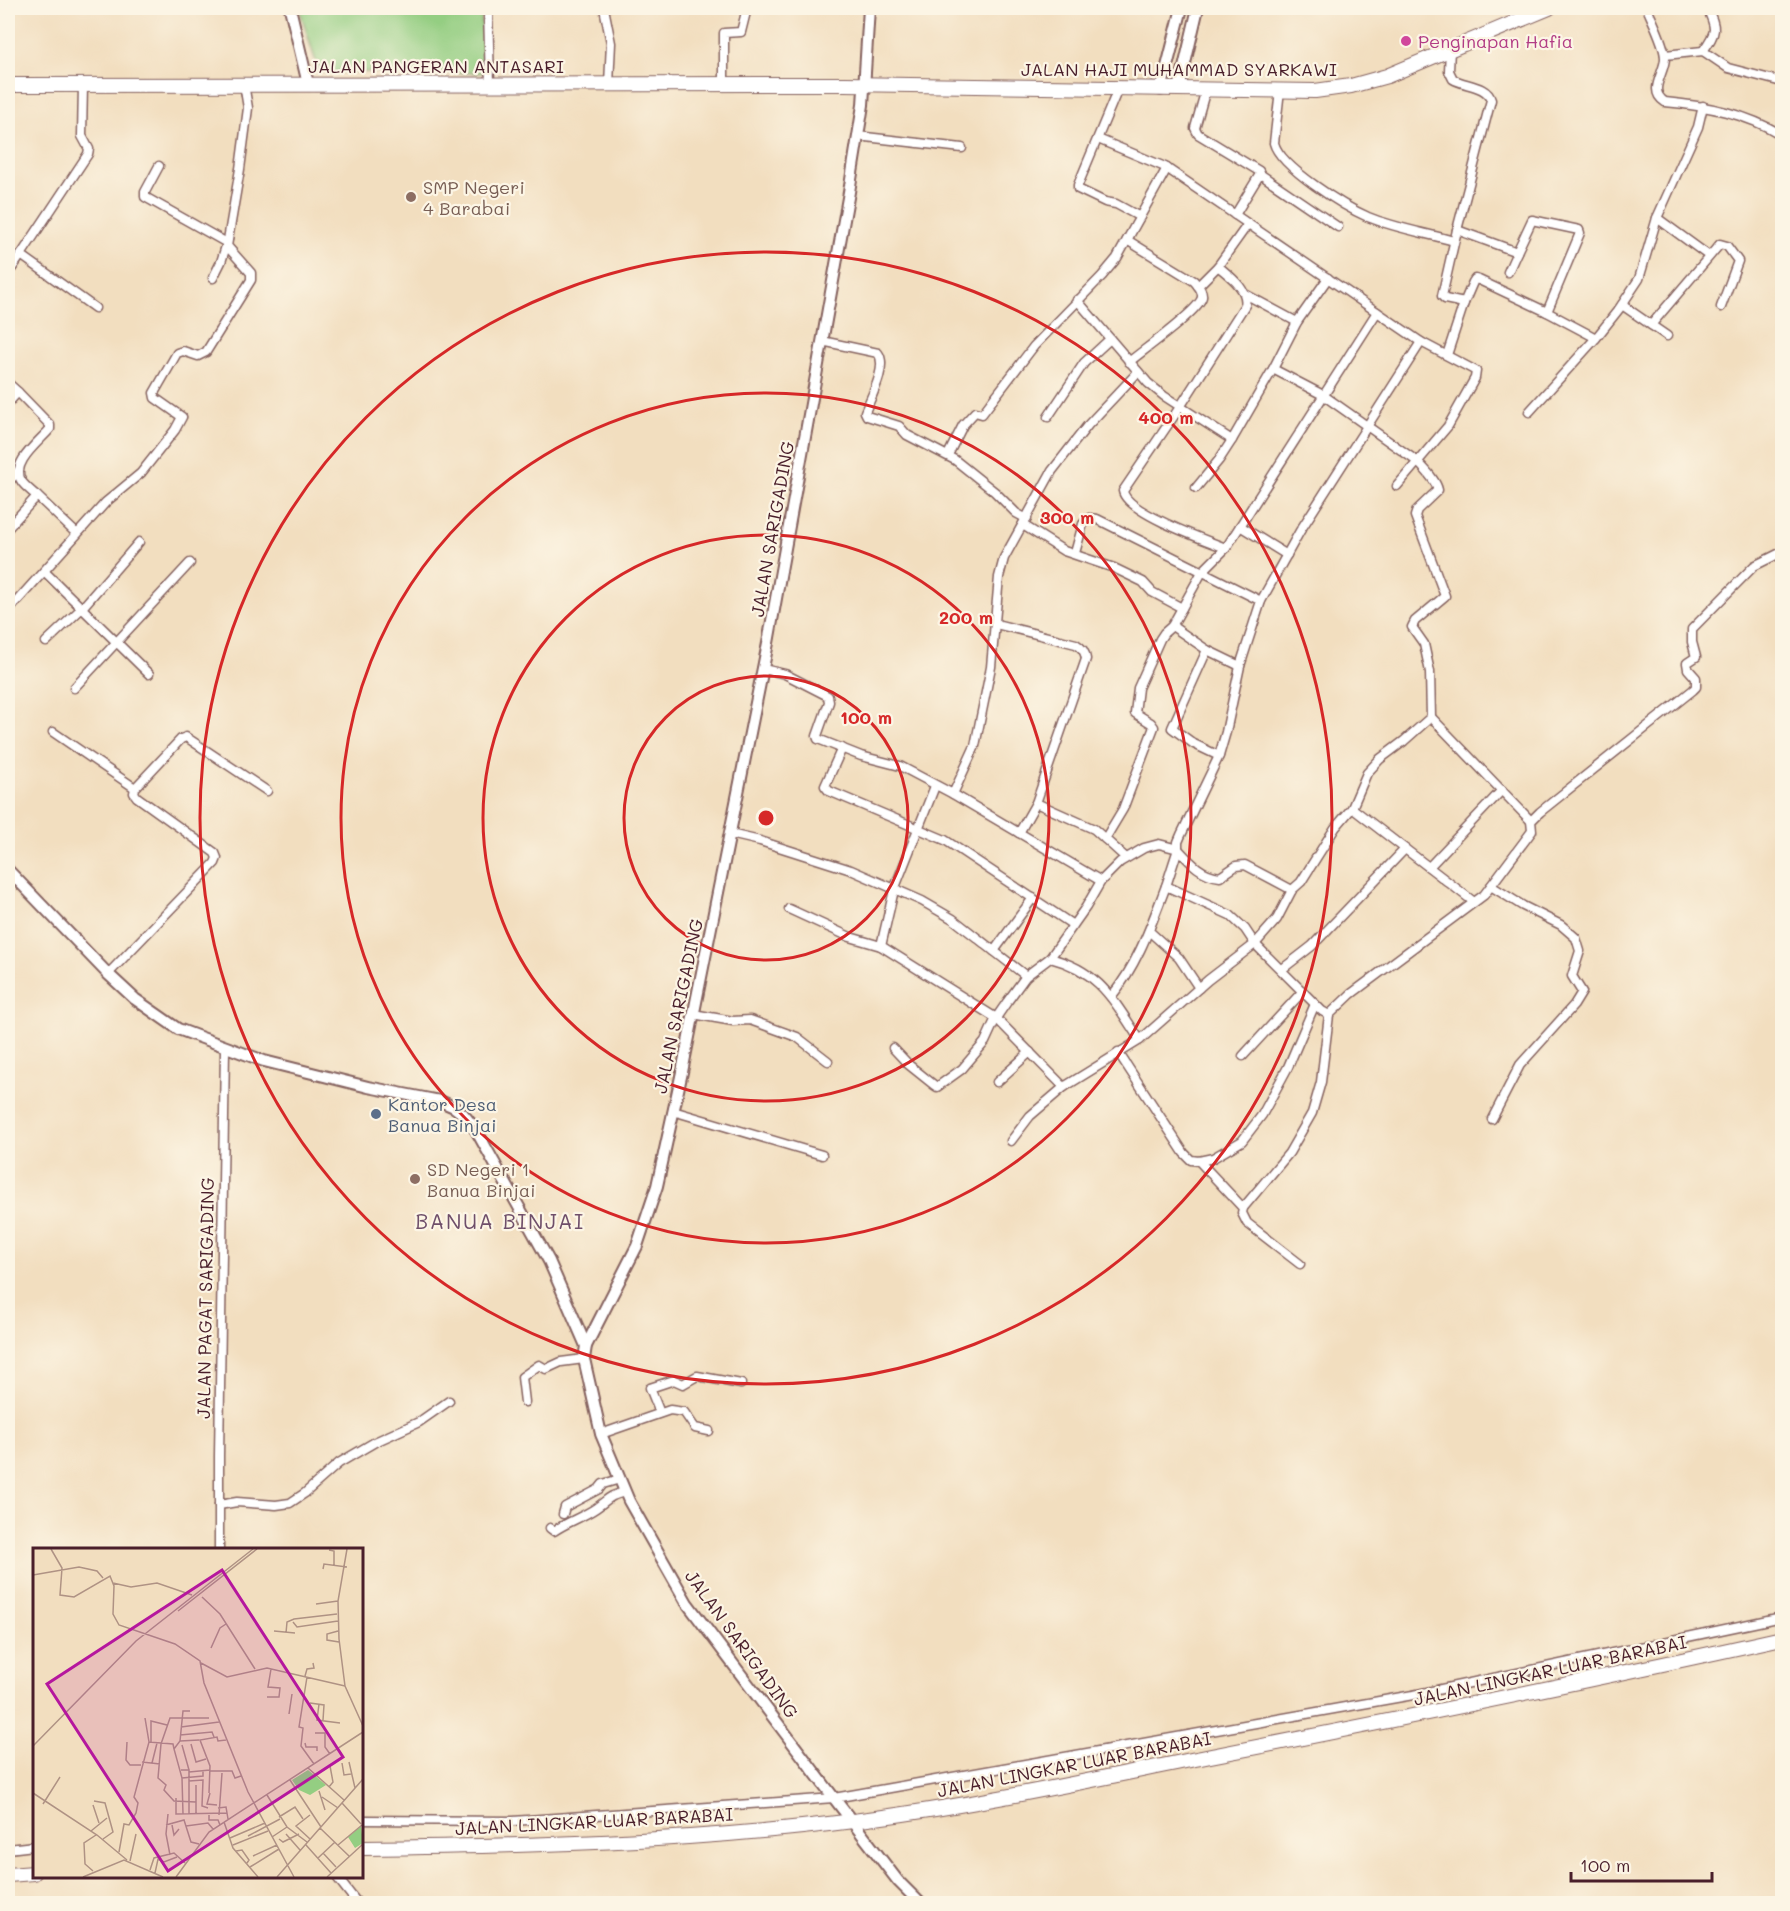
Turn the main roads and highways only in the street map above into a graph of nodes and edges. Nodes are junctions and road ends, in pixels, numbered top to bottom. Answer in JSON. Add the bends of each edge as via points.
{"nodes":[{"id":1,"x":1550,"y":8,"type":"edge"},
{"id":2,"x":864,"y":84,"type":"joint"},
{"id":3,"x":8,"y":85,"type":"edge"},
{"id":4,"x":1782,"y":1638,"type":"edge"},
{"id":5,"x":363,"y":1848,"type":"edge"},
{"id":6,"x":33,"y":1873,"type":"edge"},
{"id":7,"x":8,"y":1875,"type":"edge"}],
"edges":[{"from":1,"to":2,"type":"main road","name":"JALAN HAJI MUHAMMAD SYARKAWI","via":[[1387,76],[1315,91]]},
{"from":2,"to":3,"type":"main road","name":"JALAN PANGERAN ANTASARI"},
{"from":4,"to":5,"type":"main road","name":"JALAN LINGKAR LUAR BARABAI","via":[[1406,1718],[963,1804],[852,1821],[660,1840]]},
{"from":6,"to":7,"type":"main road"}]}
